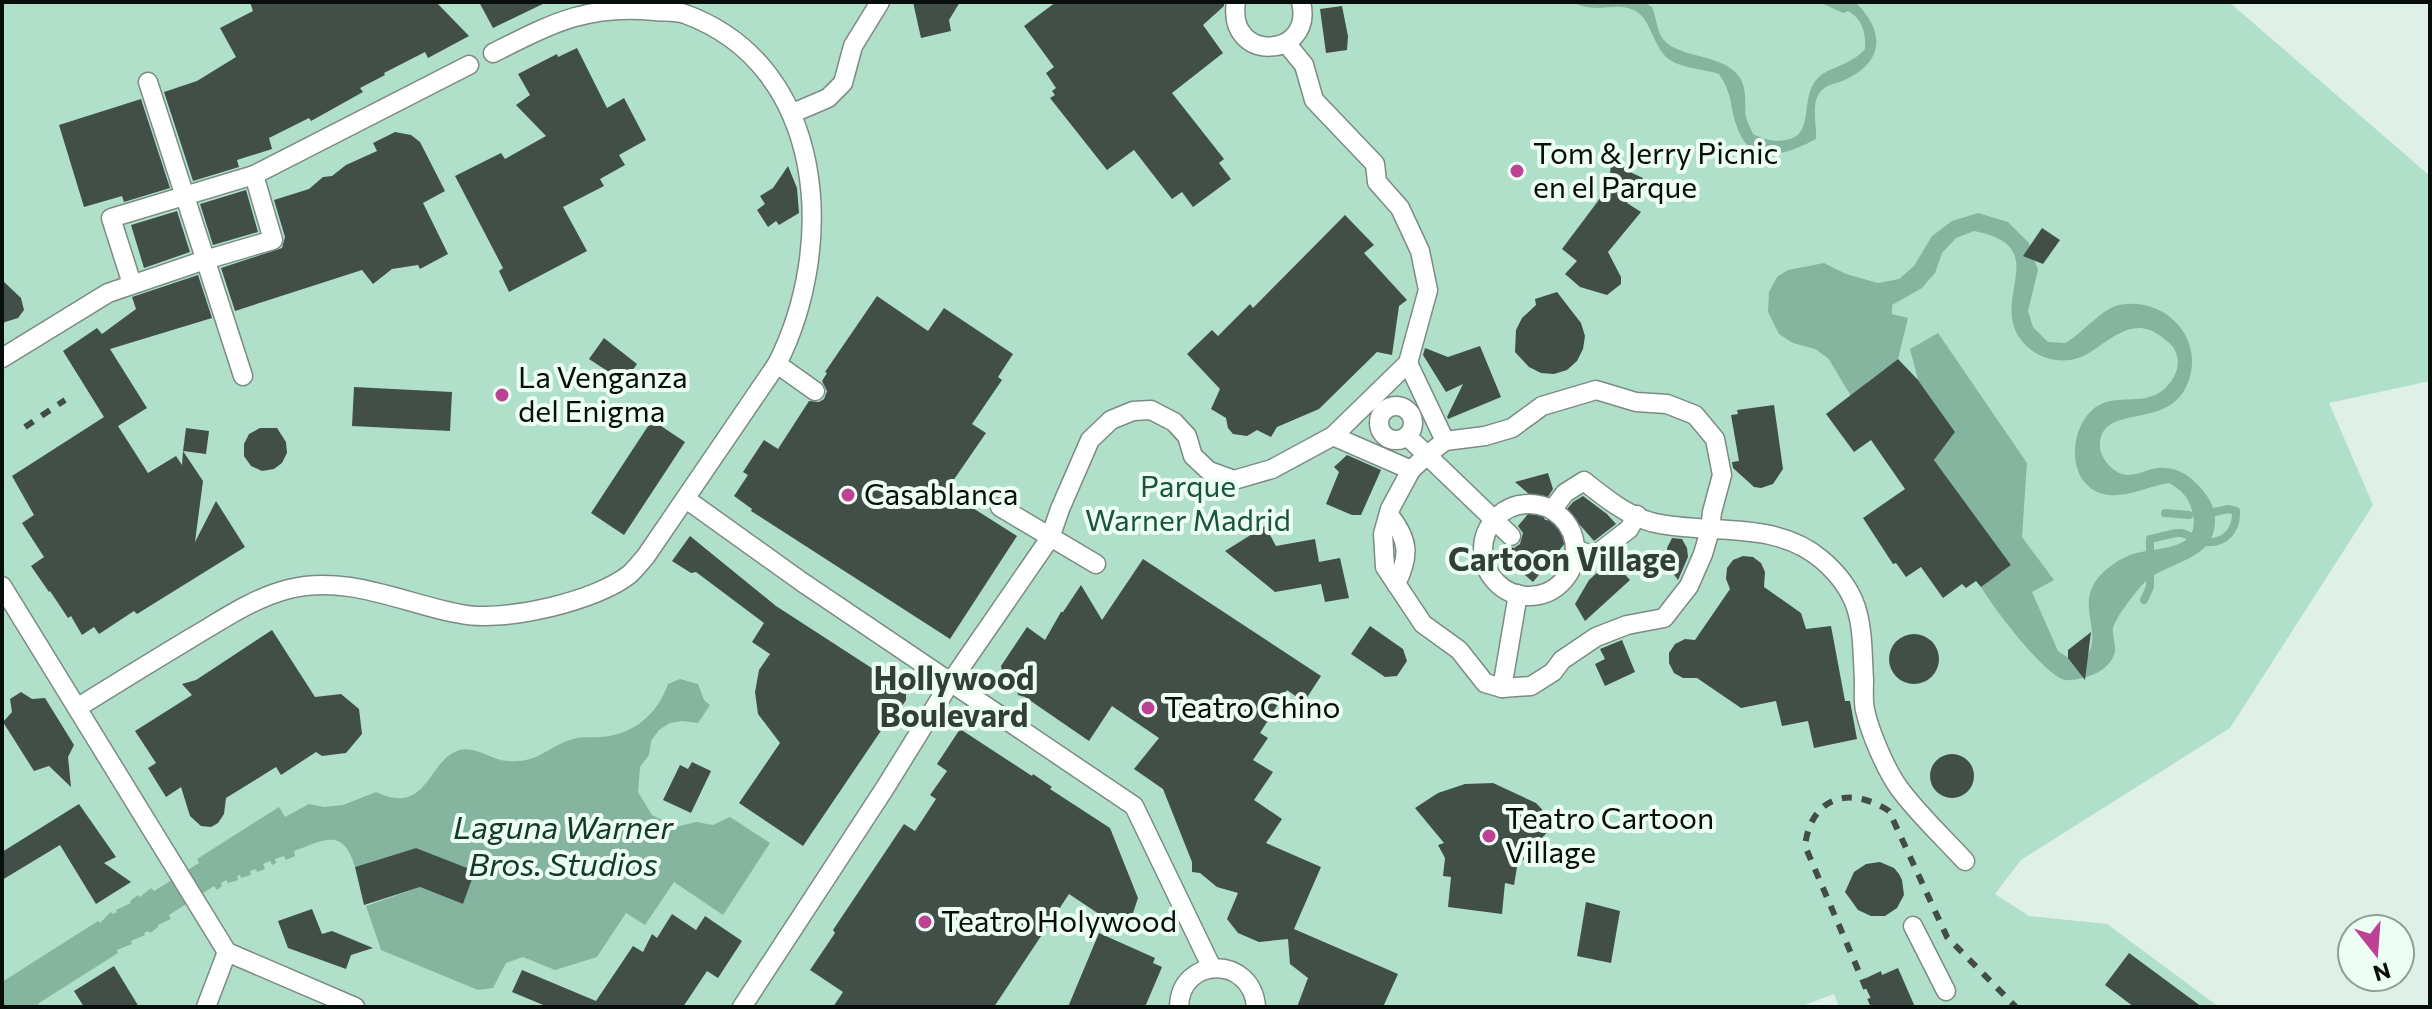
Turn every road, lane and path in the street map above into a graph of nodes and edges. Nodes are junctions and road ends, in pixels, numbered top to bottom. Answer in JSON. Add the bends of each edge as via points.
{"nodes":[{"id":1,"x":880,"y":2,"type":"edge"},
{"id":2,"x":1236,"y":2,"type":"edge"},
{"id":3,"x":1301,"y":2,"type":"edge"},
{"id":4,"x":1286,"y":43,"type":"junction"},
{"id":5,"x":493,"y":53,"type":"dead end"},
{"id":6,"x":469,"y":65,"type":"dead end"},
{"id":7,"x":148,"y":82,"type":"dead end"},
{"id":8,"x":793,"y":113,"type":"junction"},
{"id":9,"x":254,"y":175,"type":"junction"},
{"id":10,"x":185,"y":196,"type":"junction"},
{"id":11,"x":205,"y":260,"type":"junction"},
{"id":12,"x":132,"y":284,"type":"junction"},
{"id":13,"x":2,"y":358,"type":"edge"},
{"id":14,"x":1408,"y":363,"type":"junction"},
{"id":15,"x":777,"y":364,"type":"junction"},
{"id":16,"x":243,"y":376,"type":"dead end"},
{"id":17,"x":815,"y":391,"type":"dead end"},
{"id":18,"x":1377,"y":405,"type":"junction"},
{"id":19,"x":1333,"y":436,"type":"junction"},
{"id":20,"x":1445,"y":441,"type":"junction"},
{"id":21,"x":1427,"y":455,"type":"junction"},
{"id":22,"x":1411,"y":470,"type":"junction"},
{"id":23,"x":686,"y":499,"type":"junction"},
{"id":24,"x":1000,"y":507,"type":"dead end"},
{"id":25,"x":1552,"y":510,"type":"junction"},
{"id":26,"x":1637,"y":515,"type":"junction"},
{"id":27,"x":1494,"y":520,"type":"junction"},
{"id":28,"x":1710,"y":530,"type":"junction"},
{"id":29,"x":1511,"y":536,"type":"dead end"},
{"id":30,"x":1050,"y":538,"type":"junction"},
{"id":31,"x":1575,"y":549,"type":"junction"},
{"id":32,"x":1096,"y":564,"type":"dead end"},
{"id":33,"x":2,"y":586,"type":"edge"},
{"id":34,"x":1518,"y":594,"type":"junction"},
{"id":35,"x":950,"y":683,"type":"junction"},
{"id":36,"x":1502,"y":688,"type":"junction"},
{"id":37,"x":77,"y":708,"type":"junction"},
{"id":38,"x":1965,"y":861,"type":"dead end"},
{"id":39,"x":1913,"y":926,"type":"dead end"},
{"id":40,"x":227,"y":952,"type":"junction"},
{"id":41,"x":1212,"y":968,"type":"junction"},
{"id":42,"x":1946,"y":991,"type":"dead end"},
{"id":43,"x":206,"y":1007,"type":"edge"},
{"id":44,"x":355,"y":1007,"type":"edge"},
{"id":45,"x":742,"y":1007,"type":"edge"},
{"id":46,"x":1179,"y":1007,"type":"edge"},
{"id":47,"x":1256,"y":1007,"type":"edge"}],
"edges":[{"from":1,"to":8,"type":"street","via":[[853,46],[843,83],[828,98]]},
{"from":2,"to":4,"type":"street","via":[[1236,26],[1251,43]]},
{"from":3,"to":4,"type":"street","via":[[1300,27]]},
{"from":4,"to":14,"type":"street","via":[[1304,65],[1314,100],[1375,164],[1377,182],[1400,208],[1420,251],[1428,290]]},
{"from":5,"to":8,"type":"street","via":[[581,14],[629,8],[683,13],[734,40],[759,63]]},
{"from":6,"to":9,"type":"street"},
{"from":7,"to":10,"type":"street"},
{"from":8,"to":15,"type":"street","via":[[810,187],[813,230],[800,301]]},
{"from":9,"to":10,"type":"street"},
{"from":9,"to":11,"type":"street","via":[[273,240]]},
{"from":10,"to":11,"type":"street"},
{"from":10,"to":12,"type":"street","via":[[111,218]]},
{"from":11,"to":12,"type":"street"},
{"from":11,"to":16,"type":"street"},
{"from":12,"to":13,"type":"street","via":[[108,293]]},
{"from":14,"to":18,"type":"street"},
{"from":14,"to":20,"type":"street"},
{"from":15,"to":17,"type":"street"},
{"from":15,"to":23,"type":"street"},
{"from":18,"to":19,"type":"street"},
{"from":18,"to":21,"type":"street","via":[[1383,435],[1399,440],[1407,436]]},
{"from":19,"to":22,"type":"street"},
{"from":19,"to":30,"type":"street","via":[[1272,469],[1234,480],[1209,471],[1193,456],[1187,436],[1166,416],[1133,411],[1111,420],[1090,440]]},
{"from":20,"to":21,"type":"street"},
{"from":20,"to":28,"type":"street","via":[[1512,428],[1542,406],[1596,390],[1636,402],[1667,404],[1695,415],[1715,439],[1722,475]]},
{"from":21,"to":22,"type":"street"},
{"from":21,"to":27,"type":"street"},
{"from":22,"to":36,"type":"street","via":[[1383,534],[1385,567],[1423,624],[1459,650],[1485,683]]},
{"from":23,"to":35,"type":"street"},
{"from":23,"to":37,"type":"street","via":[[627,576],[560,605],[506,616],[463,615],[329,584],[289,588],[250,603]]},
{"from":24,"to":30,"type":"street"},
{"from":25,"to":26,"type":"street","via":[[1584,481]]},
{"from":25,"to":27,"type":"street","via":[[1521,504]]},
{"from":25,"to":31,"type":"street","via":[[1564,520]]},
{"from":26,"to":28,"type":"street"},
{"from":26,"to":31,"type":"street","via":[[1629,529],[1594,556]]},
{"from":27,"to":29,"type":"street"},
{"from":27,"to":34,"type":"street","via":[[1484,542],[1485,566],[1499,584]]},
{"from":28,"to":36,"type":"street","via":[[1689,586],[1664,618],[1596,637],[1531,686]]},
{"from":28,"to":38,"type":"street","via":[[1792,542],[1821,558],[1852,592],[1860,614],[1864,709],[1878,744],[1899,787]]},
{"from":30,"to":32,"type":"street"},
{"from":30,"to":35,"type":"street"},
{"from":31,"to":34,"type":"street","via":[[1573,565],[1553,589]]},
{"from":33,"to":37,"type":"street"},
{"from":34,"to":36,"type":"street"},
{"from":35,"to":41,"type":"street","via":[[1134,806]]},
{"from":35,"to":45,"type":"street"},
{"from":37,"to":40,"type":"street"},
{"from":39,"to":42,"type":"street"},
{"from":40,"to":43,"type":"street"},
{"from":40,"to":44,"type":"street"},
{"from":41,"to":46,"type":"street","via":[[1189,979]]},
{"from":41,"to":47,"type":"street","via":[[1225,968],[1246,981]]}]}
